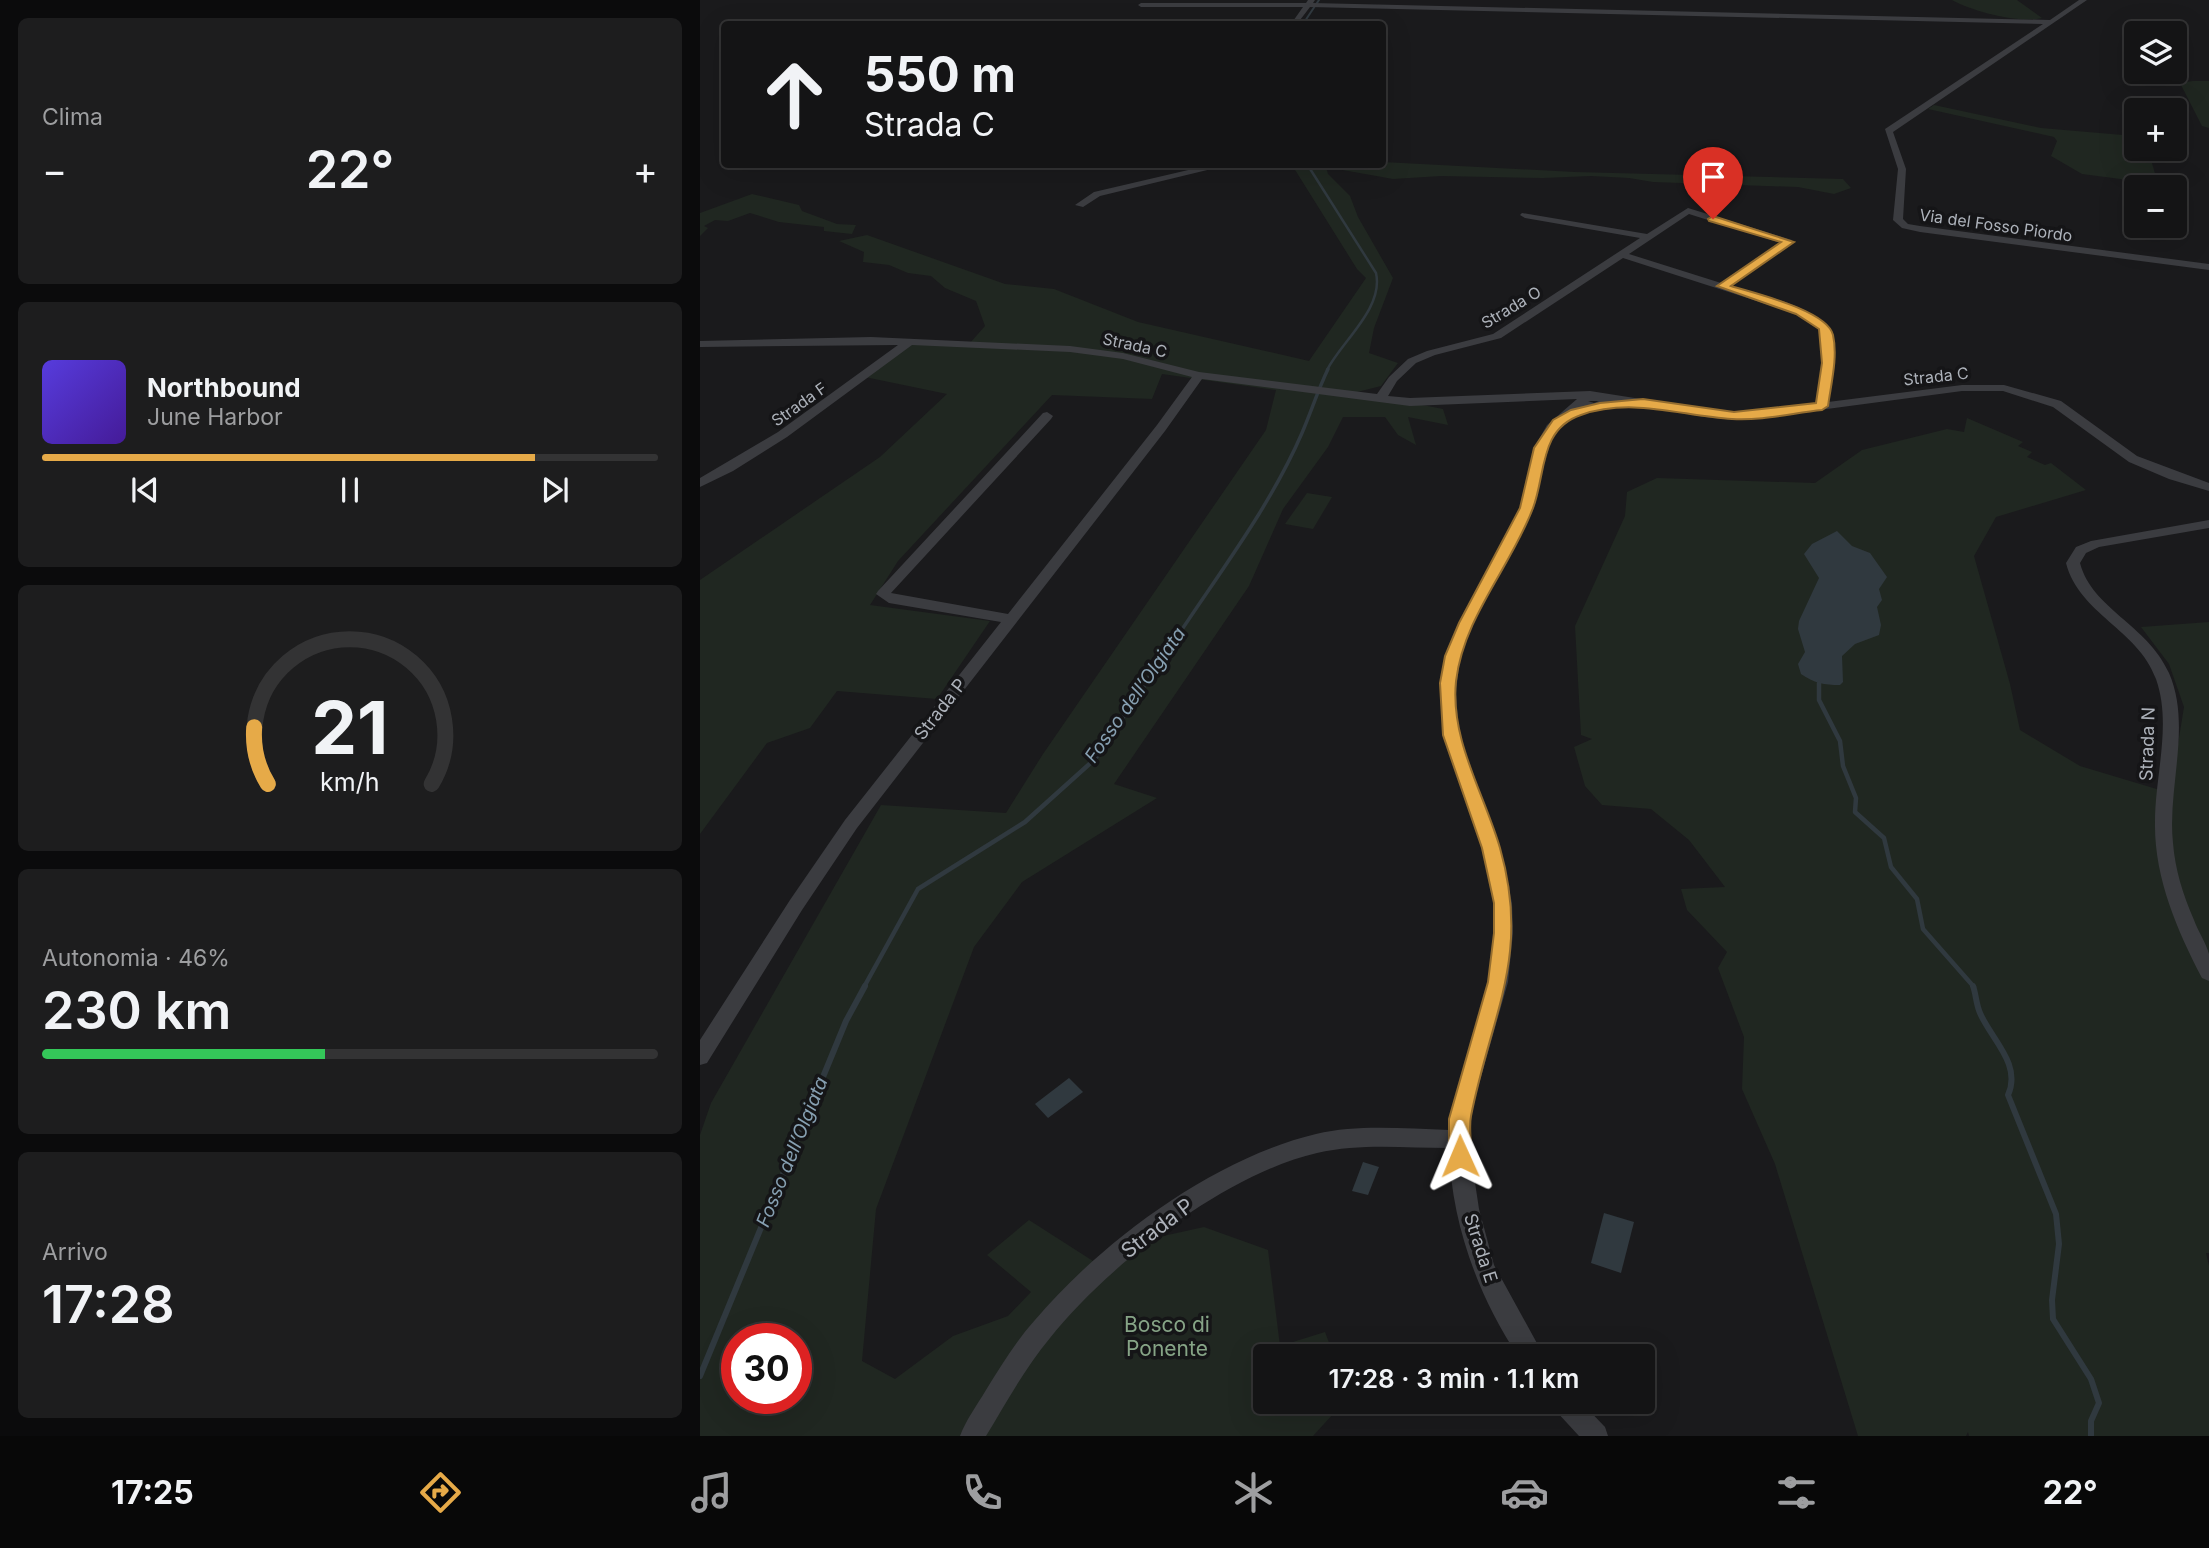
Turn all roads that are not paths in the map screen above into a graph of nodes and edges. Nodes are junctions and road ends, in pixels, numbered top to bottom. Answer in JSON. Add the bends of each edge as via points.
{"nodes":[{"id":1,"x":2084,"y":0,"type":"edge"},
{"id":2,"x":1313,"y":4,"type":"edge"},
{"id":3,"x":1141,"y":5,"type":"dead end"},
{"id":4,"x":1297,"y":21,"type":"edge"},
{"id":5,"x":2051,"y":22,"type":"junction"},
{"id":6,"x":1211,"y":168,"type":"edge"},
{"id":7,"x":1080,"y":205,"type":"dead end"},
{"id":8,"x":1525,"y":215,"type":"dead end"},
{"id":9,"x":1650,"y":237,"type":"junction"},
{"id":10,"x":1623,"y":255,"type":"junction"},
{"id":11,"x":2209,"y":267,"type":"edge"},
{"id":12,"x":1723,"y":286,"type":"junction"},
{"id":13,"x":910,"y":341,"type":"junction"},
{"id":14,"x":700,"y":344,"type":"edge"},
{"id":15,"x":1199,"y":375,"type":"junction"},
{"id":16,"x":1380,"y":398,"type":"junction"},
{"id":17,"x":1591,"y":401,"type":"junction"},
{"id":18,"x":1822,"y":406,"type":"junction"},
{"id":19,"x":1047,"y":416,"type":"dead end"},
{"id":20,"x":700,"y":483,"type":"edge"},
{"id":21,"x":2209,"y":487,"type":"edge"},
{"id":22,"x":2209,"y":524,"type":"edge"},
{"id":23,"x":1011,"y":619,"type":"junction"},
{"id":24,"x":2209,"y":973,"type":"edge"},
{"id":25,"x":700,"y":1057,"type":"edge"},
{"id":26,"x":1458,"y":1139,"type":"junction"},
{"id":27,"x":1524,"y":1344,"type":"edge"},
{"id":28,"x":1576,"y":1414,"type":"edge"},
{"id":29,"x":972,"y":1436,"type":"edge"},
{"id":30,"x":1596,"y":1436,"type":"edge"}],
"edges":[{"from":1,"to":5,"type":"street","name":"Via del Fosso Piordo"},
{"from":2,"to":3,"type":"street"},
{"from":2,"to":4,"type":"street"},
{"from":2,"to":5,"type":"street"},
{"from":5,"to":11,"type":"street","name":"Via del Fosso Piordo","via":[[1888,131],[1902,169],[1899,222],[1920,229]]},
{"from":6,"to":7,"type":"street","via":[[1097,194]]},
{"from":8,"to":9,"type":"street"},
{"from":9,"to":10,"type":"street","name":"Strada O"},
{"from":9,"to":12,"type":"street","name":"Strada O","via":[[1688,211],[1789,242]]},
{"from":10,"to":12,"type":"street"},
{"from":10,"to":16,"type":"street","name":"Strada O","via":[[1497,336],[1412,361]]},
{"from":12,"to":18,"type":"street","via":[[1800,312],[1824,327],[1828,363]]},
{"from":13,"to":14,"type":"street","name":"Strada C"},
{"from":13,"to":15,"type":"street","name":"Strada C","via":[[1098,352]]},
{"from":13,"to":20,"type":"street","name":"Strada F","via":[[780,438]]},
{"from":15,"to":16,"type":"street","name":"Strada C"},
{"from":15,"to":23,"type":"street","name":"Strada P"},
{"from":16,"to":17,"type":"street","name":"Strada C","via":[[1427,402],[1562,395]]},
{"from":17,"to":18,"type":"street","name":"Strada C","via":[[1643,403],[1725,416]]},
{"from":17,"to":26,"type":"street","name":"Strada E","via":[[1551,428],[1540,448],[1527,508],[1466,623],[1449,673],[1451,735],[1491,848],[1503,903],[1498,982],[1464,1099]]},
{"from":18,"to":21,"type":"street","name":"Strada C","via":[[1962,388],[2013,390],[2062,406],[2141,462]]},
{"from":19,"to":23,"type":"street","via":[[883,594],[889,599]]},
{"from":22,"to":24,"type":"street","name":"Strada N","via":[[2096,544],[2081,550],[2073,563],[2084,590],[2136,635],[2165,683],[2169,713],[2163,823],[2168,865],[2181,912]]},
{"from":23,"to":25,"type":"street","name":"Strada P","via":[[851,824]]},
{"from":26,"to":27,"type":"street","name":"Strada E","via":[[1468,1209],[1483,1267]]},
{"from":26,"to":29,"type":"street","name":"Strada P","via":[[1356,1139],[1315,1144],[1260,1163],[1199,1196],[1136,1242],[1062,1306],[1023,1354]]},
{"from":28,"to":30,"type":"street"}]}
